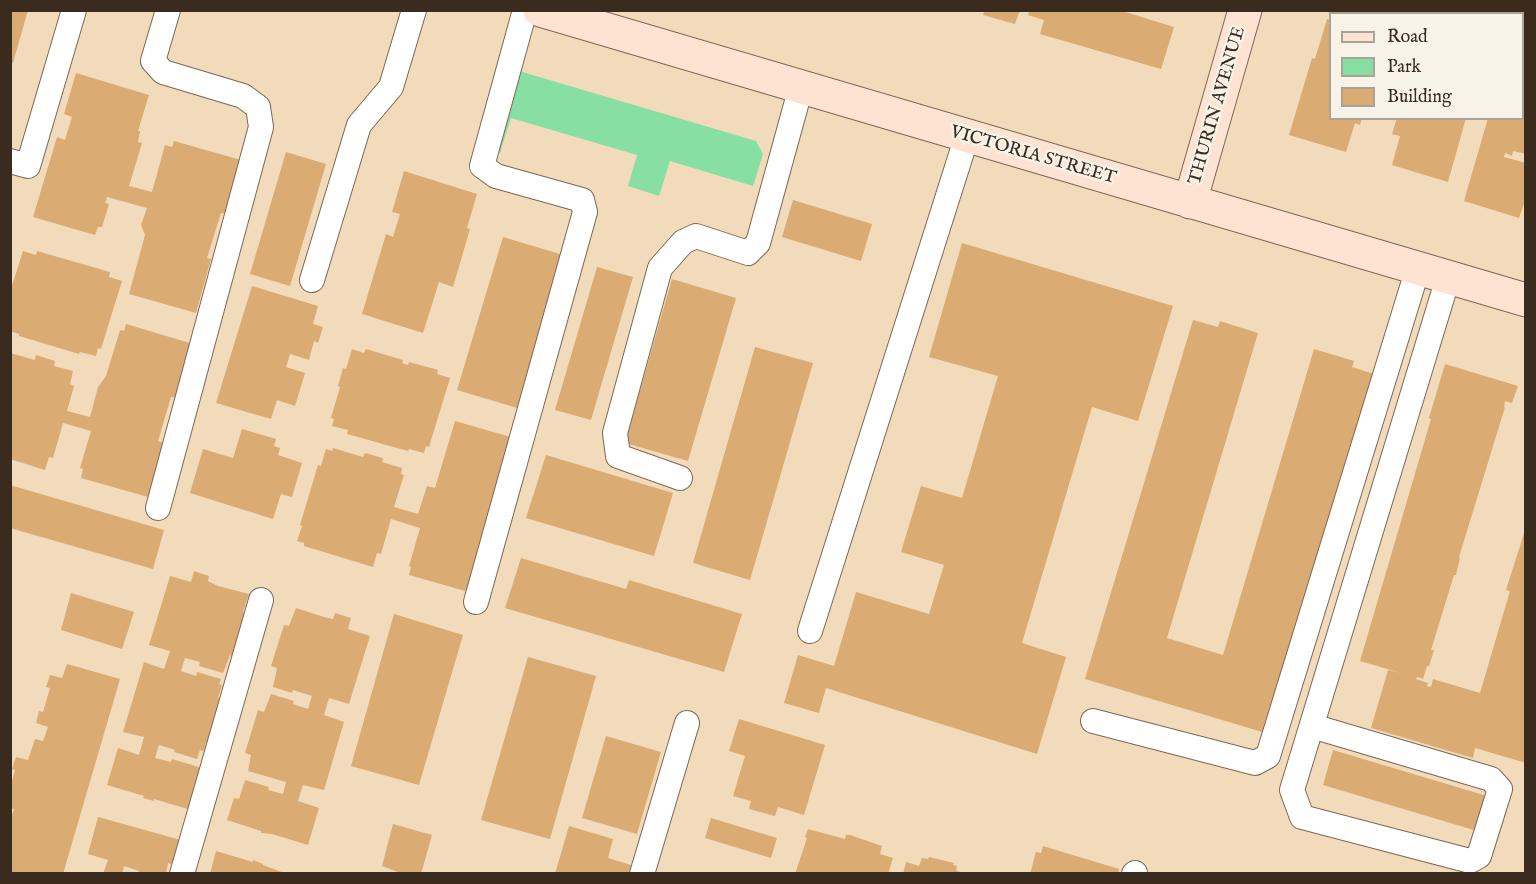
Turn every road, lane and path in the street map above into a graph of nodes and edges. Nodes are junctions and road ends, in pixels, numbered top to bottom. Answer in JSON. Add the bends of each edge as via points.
{"nodes":[{"id":1,"x":74,"y":10,"type":"edge"},
{"id":2,"x":168,"y":10,"type":"edge"},
{"id":3,"x":414,"y":10,"type":"edge"},
{"id":4,"x":525,"y":10,"type":"edge"},
{"id":5,"x":540,"y":10,"type":"edge"},
{"id":6,"x":1245,"y":10,"type":"edge"},
{"id":7,"x":801,"y":87,"type":"junction"},
{"id":8,"x":967,"y":136,"type":"junction"},
{"id":9,"x":10,"y":161,"type":"edge"},
{"id":10,"x":1190,"y":202,"type":"junction"},
{"id":11,"x":1418,"y":268,"type":"junction"},
{"id":12,"x":1448,"y":278,"type":"junction"},
{"id":13,"x":312,"y":280,"type":"dead end"},
{"id":14,"x":1526,"y":300,"type":"edge"},
{"id":15,"x":680,"y":478,"type":"dead end"},
{"id":16,"x":158,"y":508,"type":"dead end"},
{"id":17,"x":261,"y":600,"type":"dead end"},
{"id":18,"x":476,"y":602,"type":"dead end"},
{"id":19,"x":810,"y":631,"type":"dead end"},
{"id":20,"x":1093,"y":721,"type":"dead end"},
{"id":21,"x":687,"y":723,"type":"dead end"},
{"id":22,"x":1312,"y":726,"type":"junction"},
{"id":23,"x":182,"y":873,"type":"edge"},
{"id":24,"x":642,"y":873,"type":"edge"}],
"edges":[{"from":1,"to":9,"type":"lane","via":[[28,166]]},
{"from":2,"to":16,"type":"lane","via":[[153,61],[163,72],[243,96],[258,107],[261,127]]},
{"from":3,"to":13,"type":"lane","via":[[391,87],[359,125]]},
{"from":4,"to":18,"type":"lane","via":[[482,166],[496,176],[582,200],[585,212]]},
{"from":5,"to":7,"type":"main road","name":"VICTORIA STREET"},
{"from":6,"to":10,"type":"main road","name":"THURIN AVENUE"},
{"from":7,"to":8,"type":"main road","name":"VICTORIA STREET"},
{"from":7,"to":15,"type":"lane","via":[[758,243],[748,253],[696,236],[683,242],[660,268],[615,434],[618,456]]},
{"from":8,"to":10,"type":"main road","name":"VICTORIA STREET"},
{"from":8,"to":19,"type":"lane"},
{"from":10,"to":11,"type":"main road","name":"VICTORIA STREET"},
{"from":11,"to":12,"type":"main road","name":"VICTORIA STREET"},
{"from":11,"to":20,"type":"lane","via":[[1268,756],[1255,763]]},
{"from":12,"to":14,"type":"main road","name":"VICTORIA STREET"},
{"from":12,"to":22,"type":"lane"},
{"from":17,"to":23,"type":"lane"},
{"from":21,"to":24,"type":"lane"},
{"from":22,"to":22,"type":"lane","via":[[1491,779],[1500,789],[1479,856],[1470,861],[1302,816],[1292,790]]}]}
